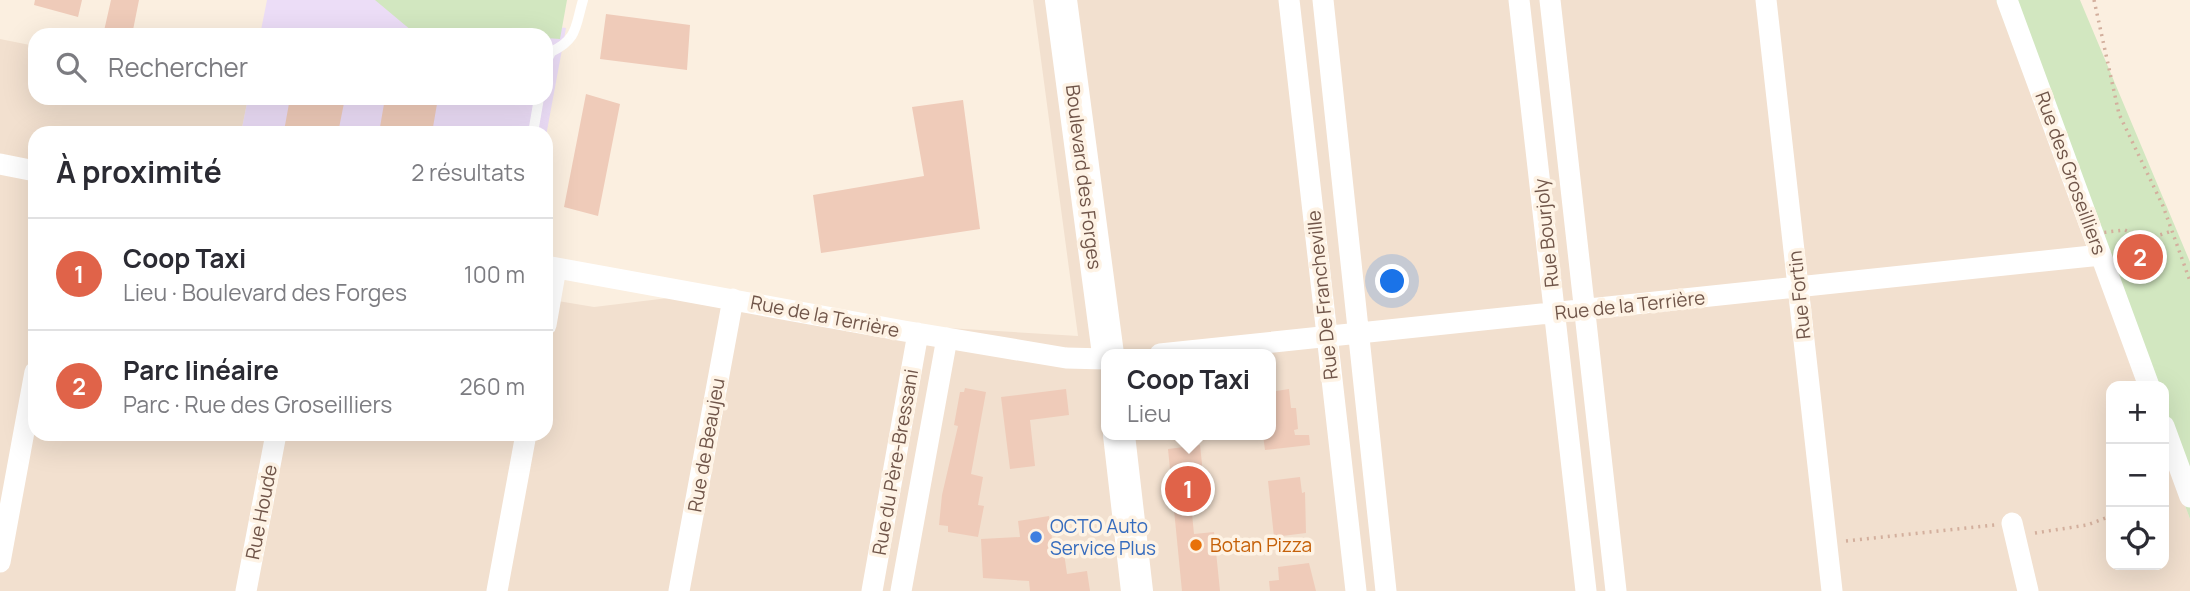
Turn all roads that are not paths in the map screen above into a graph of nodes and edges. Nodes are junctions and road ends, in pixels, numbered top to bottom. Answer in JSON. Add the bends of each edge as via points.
{"nodes":[{"id":1,"x":583,"y":0,"type":"edge"},
{"id":2,"x":1061,"y":0,"type":"edge"},
{"id":3,"x":1289,"y":0,"type":"edge"},
{"id":4,"x":1323,"y":0,"type":"edge"},
{"id":5,"x":1520,"y":0,"type":"edge"},
{"id":6,"x":1550,"y":0,"type":"edge"},
{"id":7,"x":1766,"y":0,"type":"edge"},
{"id":8,"x":2007,"y":0,"type":"edge"},
{"id":9,"x":553,"y":51,"type":"edge"},
{"id":10,"x":538,"y":105,"type":"edge"},
{"id":11,"x":534,"y":126,"type":"edge"},
{"id":12,"x":0,"y":164,"type":"edge"},
{"id":13,"x":28,"y":170,"type":"edge"},
{"id":14,"x":2101,"y":255,"type":"junction"},
{"id":15,"x":553,"y":267,"type":"edge"},
{"id":16,"x":1798,"y":287,"type":"junction"},
{"id":17,"x":733,"y":299,"type":"junction"},
{"id":18,"x":1585,"y":309,"type":"junction"},
{"id":19,"x":1555,"y":313,"type":"junction"},
{"id":20,"x":918,"y":333,"type":"junction"},
{"id":21,"x":1358,"y":333,"type":"junction"},
{"id":22,"x":1327,"y":337,"type":"junction"},
{"id":23,"x":947,"y":338,"type":"junction"},
{"id":24,"x":1107,"y":349,"type":"edge"},
{"id":25,"x":1209,"y":349,"type":"edge"},
{"id":26,"x":1101,"y":359,"type":"edge"},
{"id":27,"x":2147,"y":381,"type":"edge"},
{"id":28,"x":28,"y":410,"type":"edge"},
{"id":29,"x":1120,"y":440,"type":"edge"},
{"id":30,"x":2169,"y":440,"type":"edge"},
{"id":31,"x":275,"y":441,"type":"edge"},
{"id":32,"x":525,"y":441,"type":"edge"},
{"id":33,"x":2190,"y":497,"type":"edge"},
{"id":34,"x":2012,"y":523,"type":"dead end"},
{"id":35,"x":0,"y":562,"type":"edge"},
{"id":36,"x":246,"y":591,"type":"edge"},
{"id":37,"x":497,"y":591,"type":"edge"},
{"id":38,"x":679,"y":591,"type":"edge"},
{"id":39,"x":872,"y":591,"type":"edge"},
{"id":40,"x":901,"y":591,"type":"edge"},
{"id":41,"x":1137,"y":591,"type":"edge"},
{"id":42,"x":1356,"y":591,"type":"edge"},
{"id":43,"x":1386,"y":591,"type":"edge"},
{"id":44,"x":1586,"y":591,"type":"edge"},
{"id":45,"x":1616,"y":591,"type":"edge"},
{"id":46,"x":1832,"y":591,"type":"edge"},
{"id":47,"x":2028,"y":591,"type":"edge"}],
"edges":[{"from":1,"to":9,"type":"lane","via":[[574,36]]},
{"from":2,"to":24,"type":"main road","name":"Boulevard des Forges"},
{"from":3,"to":22,"type":"street","name":"Rue De Francheville"},
{"from":4,"to":21,"type":"street","name":"Rue De Francheville"},
{"from":5,"to":19,"type":"street","name":"Rue Bourjoly"},
{"from":6,"to":18,"type":"street","name":"Rue Bourjoly"},
{"from":7,"to":16,"type":"street","name":"Rue Fortin"},
{"from":8,"to":14,"type":"street","name":"Rue des Groseilliers"},
{"from":10,"to":11,"type":"lane"},
{"from":12,"to":13,"type":"street"},
{"from":14,"to":16,"type":"street","name":"Rue de la Terrière"},
{"from":14,"to":27,"type":"street","name":"Rue des Groseilliers"},
{"from":15,"to":17,"type":"street","name":"Rue de la Terrière"},
{"from":16,"to":18,"type":"street","name":"Rue de la Terrière"},
{"from":16,"to":46,"type":"street","name":"Rue Fortin"},
{"from":17,"to":20,"type":"street","name":"Rue de la Terrière"},
{"from":17,"to":38,"type":"street","name":"Rue de Beaujeu"},
{"from":18,"to":19,"type":"street","name":"Rue de la Terrière"},
{"from":18,"to":45,"type":"street","name":"Rue Bourjoly"},
{"from":19,"to":21,"type":"street","name":"Rue de la Terrière"},
{"from":19,"to":44,"type":"street","name":"Rue Bourjoly"},
{"from":20,"to":23,"type":"street","name":"Rue de la Terrière"},
{"from":20,"to":39,"type":"street","name":"Rue du Père-Bressani"},
{"from":21,"to":22,"type":"street","name":"Rue de la Terrière"},
{"from":21,"to":43,"type":"street","name":"Rue De Francheville"},
{"from":22,"to":25,"type":"street","name":"Rue de la Terrière"},
{"from":22,"to":42,"type":"street","name":"Rue De Francheville"},
{"from":23,"to":26,"type":"street","name":"Rue de la Terrière","via":[[1066,358]]},
{"from":23,"to":40,"type":"street","name":"Rue du Père-Bressani"},
{"from":28,"to":35,"type":"street"},
{"from":29,"to":41,"type":"main road"},
{"from":30,"to":33,"type":"street"},
{"from":31,"to":36,"type":"street","name":"Rue Houde"},
{"from":32,"to":37,"type":"street"},
{"from":34,"to":47,"type":"street"}]}
